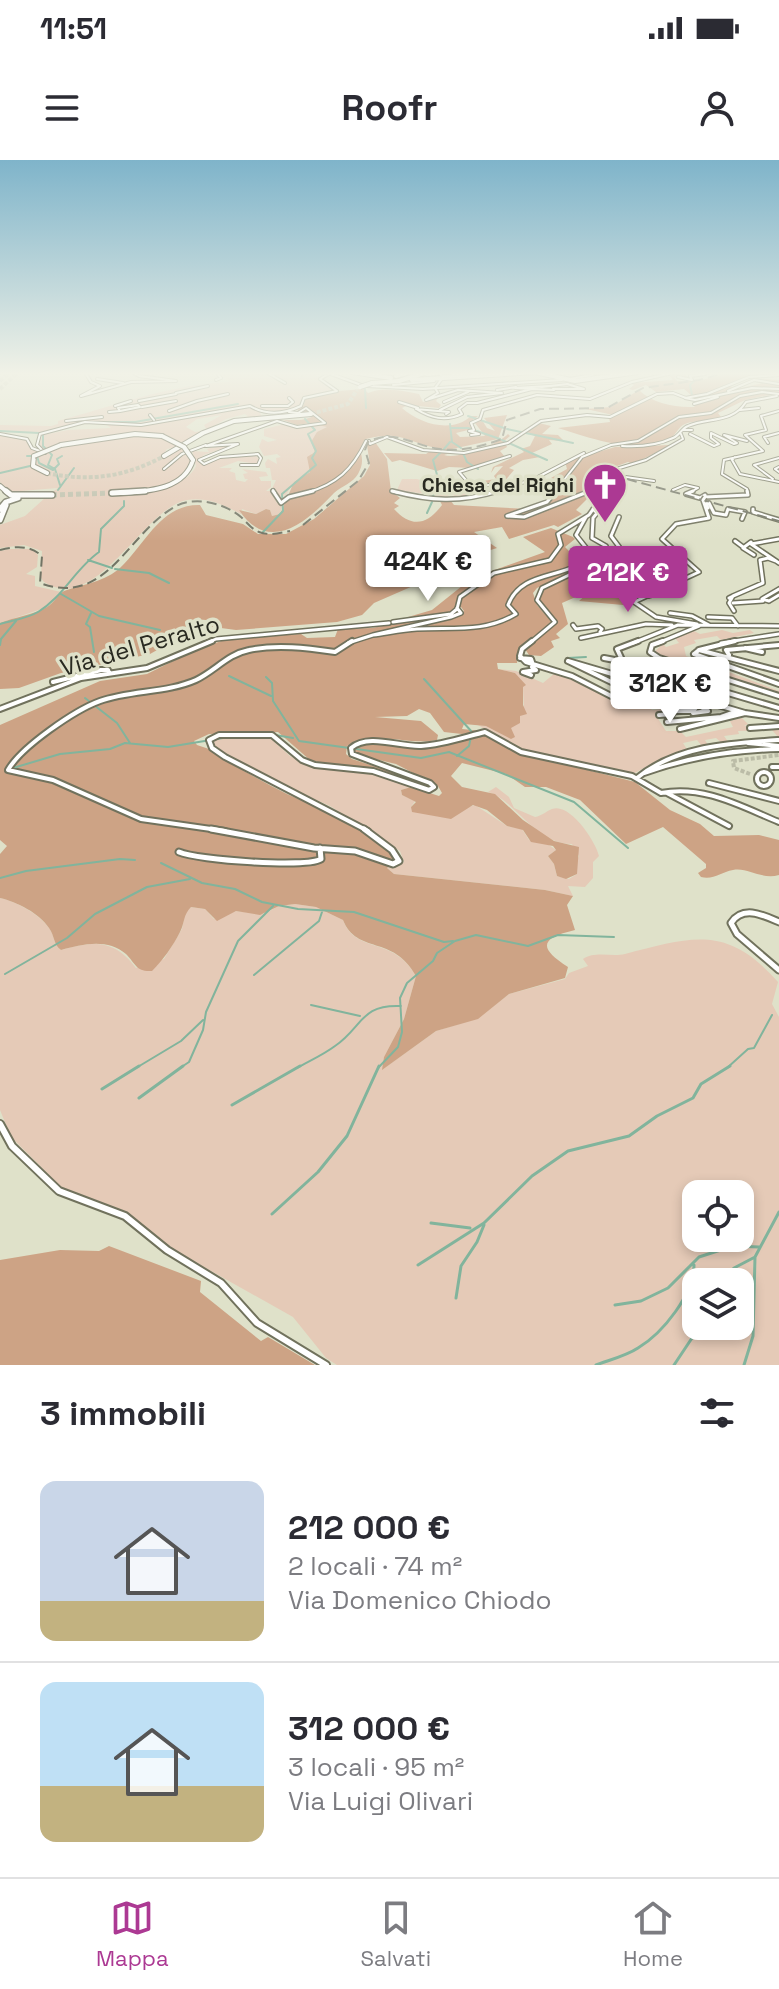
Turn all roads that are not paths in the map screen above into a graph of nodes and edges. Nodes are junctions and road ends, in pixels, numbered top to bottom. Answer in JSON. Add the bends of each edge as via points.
{"nodes":[{"id":1,"x":59,"y":428,"type":"edge"},
{"id":2,"x":215,"y":428,"type":"edge"},
{"id":3,"x":228,"y":428,"type":"edge"},
{"id":4,"x":257,"y":428,"type":"edge"},
{"id":5,"x":473,"y":428,"type":"edge"},
{"id":6,"x":530,"y":428,"type":"edge"},
{"id":7,"x":660,"y":428,"type":"edge"},
{"id":8,"x":689,"y":428,"type":"edge"},
{"id":9,"x":702,"y":428,"type":"edge"},
{"id":10,"x":767,"y":428,"type":"edge"},
{"id":11,"x":705,"y":430,"type":"dead end"},
{"id":12,"x":682,"y":432,"type":"junction"},
{"id":13,"x":0,"y":434,"type":"edge"},
{"id":14,"x":471,"y":435,"type":"dead end"},
{"id":15,"x":779,"y":436,"type":"edge"},
{"id":16,"x":748,"y":440,"type":"junction"},
{"id":17,"x":190,"y":441,"type":"junction"},
{"id":18,"x":215,"y":443,"type":"junction"},
{"id":19,"x":768,"y":443,"type":"dead end"},
{"id":20,"x":608,"y":446,"type":"junction"},
{"id":21,"x":602,"y":449,"type":"junction"},
{"id":22,"x":744,"y":454,"type":"junction"},
{"id":23,"x":164,"y":456,"type":"tunnel mouth"},
{"id":24,"x":510,"y":456,"type":"dead end"},
{"id":25,"x":779,"y":458,"type":"edge"},
{"id":26,"x":241,"y":465,"type":"dead end"},
{"id":27,"x":164,"y":469,"type":"dead end"},
{"id":28,"x":47,"y":473,"type":"dead end"},
{"id":29,"x":610,"y":476,"type":"junction"},
{"id":30,"x":533,"y":480,"type":"junction"},
{"id":31,"x":654,"y":481,"type":"dead end"},
{"id":32,"x":779,"y":482,"type":"edge"},
{"id":33,"x":0,"y":486,"type":"edge"},
{"id":34,"x":273,"y":490,"type":"dead end"},
{"id":35,"x":673,"y":490,"type":"dead end"},
{"id":36,"x":392,"y":491,"type":"dead end"},
{"id":37,"x":112,"y":493,"type":"tunnel mouth"},
{"id":38,"x":52,"y":495,"type":"tunnel mouth"},
{"id":39,"x":0,"y":497,"type":"edge"},
{"id":40,"x":27,"y":497,"type":"junction"},
{"id":41,"x":706,"y":498,"type":"junction"},
{"id":42,"x":705,"y":508,"type":"junction"},
{"id":43,"x":0,"y":509,"type":"edge"},
{"id":44,"x":593,"y":509,"type":"junction"},
{"id":45,"x":753,"y":509,"type":"dead end"},
{"id":46,"x":586,"y":517,"type":"junction"},
{"id":47,"x":619,"y":517,"type":"dead end"},
{"id":48,"x":742,"y":519,"type":"dead end"},
{"id":49,"x":0,"y":520,"type":"edge"},
{"id":50,"x":779,"y":520,"type":"edge"},
{"id":51,"x":779,"y":539,"type":"edge"},
{"id":52,"x":735,"y":541,"type":"dead end"},
{"id":53,"x":751,"y":542,"type":"junction"},
{"id":54,"x":743,"y":547,"type":"junction"},
{"id":55,"x":593,"y":554,"type":"junction"},
{"id":56,"x":623,"y":554,"type":"junction"},
{"id":57,"x":754,"y":555,"type":"dead end"},
{"id":58,"x":631,"y":558,"type":"dead end"},
{"id":59,"x":777,"y":562,"type":"edge"},
{"id":60,"x":628,"y":565,"type":"dead end"},
{"id":61,"x":779,"y":589,"type":"edge"},
{"id":62,"x":662,"y":592,"type":"dead end"},
{"id":63,"x":779,"y":595,"type":"edge"},
{"id":64,"x":642,"y":597,"type":"junction"},
{"id":65,"x":763,"y":601,"type":"junction"},
{"id":66,"x":769,"y":601,"type":"junction"},
{"id":67,"x":779,"y":602,"type":"edge"},
{"id":68,"x":733,"y":603,"type":"dead end"},
{"id":69,"x":457,"y":608,"type":"junction"},
{"id":70,"x":734,"y":611,"type":"dead end"},
{"id":71,"x":670,"y":613,"type":"dead end"},
{"id":72,"x":708,"y":617,"type":"dead end"},
{"id":73,"x":573,"y":625,"type":"dead end"},
{"id":74,"x":678,"y":625,"type":"junction"},
{"id":75,"x":699,"y":626,"type":"junction"},
{"id":76,"x":710,"y":626,"type":"junction"},
{"id":77,"x":738,"y":626,"type":"junction"},
{"id":78,"x":779,"y":626,"type":"edge"},
{"id":79,"x":779,"y":634,"type":"edge"},
{"id":80,"x":373,"y":635,"type":"junction"},
{"id":81,"x":587,"y":636,"type":"junction"},
{"id":82,"x":581,"y":638,"type":"dead end"},
{"id":83,"x":779,"y":645,"type":"edge"},
{"id":84,"x":739,"y":647,"type":"junction"},
{"id":85,"x":699,"y":650,"type":"junction"},
{"id":86,"x":762,"y":652,"type":"dead end"},
{"id":87,"x":604,"y":658,"type":"dead end"},
{"id":88,"x":620,"y":661,"type":"junction"},
{"id":89,"x":531,"y":664,"type":"junction"},
{"id":90,"x":757,"y":665,"type":"junction"},
{"id":91,"x":779,"y":671,"type":"edge"},
{"id":92,"x":109,"y":673,"type":"junction"},
{"id":93,"x":531,"y":675,"type":"dead end"},
{"id":94,"x":53,"y":682,"type":"dead end"},
{"id":95,"x":779,"y":684,"type":"edge"},
{"id":96,"x":632,"y":692,"type":"junction"},
{"id":97,"x":646,"y":695,"type":"junction"},
{"id":98,"x":779,"y":696,"type":"edge"},
{"id":99,"x":703,"y":699,"type":"junction"},
{"id":100,"x":681,"y":702,"type":"dead end"},
{"id":101,"x":647,"y":703,"type":"dead end"},
{"id":102,"x":699,"y":706,"type":"junction"},
{"id":103,"x":779,"y":708,"type":"edge"},
{"id":104,"x":0,"y":709,"type":"edge"},
{"id":105,"x":677,"y":711,"type":"junction"},
{"id":106,"x":738,"y":711,"type":"junction"},
{"id":107,"x":745,"y":713,"type":"junction"},
{"id":108,"x":659,"y":715,"type":"dead end"},
{"id":109,"x":779,"y":718,"type":"edge"},
{"id":110,"x":667,"y":722,"type":"dead end"},
{"id":111,"x":779,"y":726,"type":"edge"},
{"id":112,"x":750,"y":728,"type":"dead end"},
{"id":113,"x":680,"y":729,"type":"dead end"},
{"id":114,"x":779,"y":745,"type":"edge"},
{"id":115,"x":772,"y":767,"type":"dead end"},
{"id":116,"x":779,"y":767,"type":"edge"},
{"id":117,"x":640,"y":776,"type":"junction"},
{"id":118,"x":709,"y":783,"type":"dead end"},
{"id":119,"x":774,"y":783,"type":"edge"},
{"id":120,"x":666,"y":793,"type":"junction"},
{"id":121,"x":779,"y":801,"type":"edge"},
{"id":122,"x":779,"y":822,"type":"edge"},
{"id":123,"x":729,"y":826,"type":"dead end"},
{"id":124,"x":320,"y":848,"type":"junction"},
{"id":125,"x":179,"y":852,"type":"dead end"},
{"id":126,"x":779,"y":922,"type":"edge"},
{"id":127,"x":779,"y":970,"type":"edge"},
{"id":128,"x":0,"y":1124,"type":"edge"},
{"id":129,"x":326,"y":1365,"type":"edge"}],
"edges":[{"from":1,"to":13,"type":"street","via":[[39,434],[37,445],[46,453],[26,439]]},
{"from":2,"to":17,"type":"highway"},
{"from":3,"to":17,"type":"highway"},
{"from":4,"to":18,"type":"street"},
{"from":5,"to":14,"type":"street","via":[[469,431],[479,434]]},
{"from":6,"to":34,"type":"street","via":[[508,443],[464,453],[423,450],[387,437],[368,441],[344,478],[279,502]]},
{"from":7,"to":20,"type":"street","via":[[638,441]]},
{"from":8,"to":12,"type":"street"},
{"from":9,"to":11,"type":"street"},
{"from":10,"to":16,"type":"street","via":[[746,434]]},
{"from":12,"to":16,"type":"street","via":[[716,446],[711,433],[734,444],[725,434]]},
{"from":12,"to":20,"type":"street","via":[[638,447]]},
{"from":12,"to":29,"type":"street","via":[[683,439]]},
{"from":15,"to":19,"type":"street","via":[[765,437]]},
{"from":16,"to":22,"type":"street","via":[[763,450]]},
{"from":17,"to":23,"type":"highway"},
{"from":18,"to":26,"type":"street","via":[[206,447],[238,444],[200,458],[201,463],[230,456],[261,458],[258,465]]},
{"from":18,"to":27,"type":"street","via":[[182,454]]},
{"from":20,"to":21,"type":"street"},
{"from":21,"to":29,"type":"street","via":[[578,459],[547,502],[507,516],[538,512],[601,486]]},
{"from":21,"to":30,"type":"street","via":[[571,457]]},
{"from":22,"to":32,"type":"street","via":[[732,458],[740,474]]},
{"from":22,"to":41,"type":"street","via":[[725,458],[722,474],[747,489],[750,497]]},
{"from":24,"to":30,"type":"street","via":[[459,473],[476,487]]},
{"from":25,"to":32,"type":"street","via":[[754,465]]},
{"from":28,"to":37,"type":"highway","bridge":true,"via":[[33,466],[34,456],[61,445],[135,434],[162,436],[184,447],[193,460],[189,472],[172,483]]},
{"from":29,"to":31,"type":"street"},
{"from":29,"to":44,"type":"street","via":[[611,484]]},
{"from":30,"to":36,"type":"street","via":[[468,499],[432,501]]},
{"from":33,"to":40,"type":"highway","via":[[7,494]]},
{"from":35,"to":41,"type":"street","via":[[689,485],[698,488],[686,494]]},
{"from":38,"to":40,"type":"highway"},
{"from":39,"to":40,"type":"highway"},
{"from":40,"to":43,"type":"highway","via":[[8,501]]},
{"from":40,"to":49,"type":"highway","via":[[7,504]]},
{"from":41,"to":42,"type":"street"},
{"from":42,"to":48,"type":"street","via":[[709,503],[714,513],[745,512]]},
{"from":42,"to":64,"type":"street","via":[[708,518],[677,523],[662,538],[699,572]]},
{"from":44,"to":46,"type":"street"},
{"from":44,"to":56,"type":"street","via":[[597,513],[592,538],[606,548],[610,559]]},
{"from":45,"to":50,"type":"street"},
{"from":46,"to":55,"type":"street","via":[[576,535]]},
{"from":46,"to":69,"type":"street","via":[[561,532],[553,558],[494,573],[460,597]]},
{"from":47,"to":56,"type":"street","via":[[611,536]]},
{"from":51,"to":53,"type":"street"},
{"from":52,"to":54,"type":"street"},
{"from":53,"to":54,"type":"street"},
{"from":53,"to":59,"type":"street"},
{"from":54,"to":57,"type":"street"},
{"from":55,"to":80,"type":"street","via":[[587,562],[523,584],[509,600],[516,614],[493,625],[474,631],[420,629]]},
{"from":55,"to":89,"type":"street","via":[[590,565],[542,588],[537,600],[555,622],[522,649],[520,658]]},
{"from":56,"to":58,"type":"street"},
{"from":56,"to":60,"type":"street"},
{"from":59,"to":70,"type":"street","via":[[760,560],[763,583],[731,597]]},
{"from":61,"to":65,"type":"street"},
{"from":62,"to":64,"type":"street"},
{"from":63,"to":66,"type":"street"},
{"from":64,"to":75,"type":"street","via":[[634,602],[652,615]]},
{"from":65,"to":66,"type":"street"},
{"from":65,"to":68,"type":"street"},
{"from":66,"to":67,"type":"street"},
{"from":69,"to":80,"type":"street","via":[[461,613],[449,619]]},
{"from":69,"to":92,"type":"street","name":"Via del Peralto","via":[[447,615],[391,623],[216,639],[147,668]]},
{"from":71,"to":76,"type":"street"},
{"from":72,"to":77,"type":"street","via":[[732,618]]},
{"from":73,"to":81,"type":"street","via":[[602,629]]},
{"from":74,"to":75,"type":"street"},
{"from":74,"to":81,"type":"street","via":[[646,624]]},
{"from":74,"to":88,"type":"street","via":[[618,647]]},
{"from":75,"to":76,"type":"street"},
{"from":75,"to":98,"type":"street","via":[[652,645],[649,651]]},
{"from":76,"to":77,"type":"street"},
{"from":77,"to":78,"type":"street"},
{"from":79,"to":85,"type":"street"},
{"from":80,"to":124,"type":"street","via":[[335,652],[299,647],[248,650],[196,680],[99,701],[45,733],[8,770],[53,780],[149,823]]},
{"from":81,"to":82,"type":"street"},
{"from":83,"to":84,"type":"street"},
{"from":84,"to":86,"type":"street"},
{"from":84,"to":90,"type":"street","via":[[725,652]]},
{"from":85,"to":90,"type":"street"},
{"from":85,"to":95,"type":"street","via":[[693,653]]},
{"from":87,"to":88,"type":"street"},
{"from":88,"to":103,"type":"street"},
{"from":89,"to":93,"type":"street","via":[[536,670],[523,672]]},
{"from":89,"to":96,"type":"street","via":[[572,676],[622,701],[635,699]]},
{"from":90,"to":91,"type":"street"},
{"from":92,"to":94,"type":"street","via":[[101,670]]},
{"from":92,"to":104,"type":"street","name":"Via del Peralto","via":[[81,678]]},
{"from":96,"to":97,"type":"street"},
{"from":96,"to":99,"type":"street","via":[[567,662]]},
{"from":97,"to":101,"type":"street"},
{"from":97,"to":105,"type":"street"},
{"from":99,"to":102,"type":"street"},
{"from":99,"to":106,"type":"street"},
{"from":100,"to":105,"type":"street","via":[[674,706]]},
{"from":102,"to":105,"type":"street"},
{"from":102,"to":108,"type":"street","via":[[708,711]]},
{"from":106,"to":107,"type":"street"},
{"from":106,"to":110,"type":"street"},
{"from":107,"to":109,"type":"street"},
{"from":107,"to":113,"type":"street"},
{"from":111,"to":112,"type":"street"},
{"from":114,"to":117,"type":"street","via":[[686,758]]},
{"from":114,"to":117,"type":"street","via":[[745,742],[671,757]]},
{"from":115,"to":116,"type":"street"},
{"from":117,"to":120,"type":"street"},
{"from":117,"to":124,"type":"street","via":[[521,752],[483,732],[422,746],[360,742],[351,748],[352,754],[411,774],[433,789],[425,789],[373,771],[313,765],[272,735],[219,735],[209,740],[225,757],[350,819],[400,859],[393,864],[355,851]]},
{"from":118,"to":121,"type":"street"},
{"from":119,"to":119,"type":"street","via":[[766,774],[753,774],[757,781]]},
{"from":120,"to":122,"type":"street","via":[[705,792]]},
{"from":120,"to":123,"type":"street"},
{"from":124,"to":125,"type":"street","via":[[321,859],[285,866]]},
{"from":126,"to":127,"type":"street","via":[[748,912],[731,923]]},
{"from":128,"to":129,"type":"street","via":[[12,1146],[59,1191],[125,1216],[221,1283],[257,1323]]}]}
